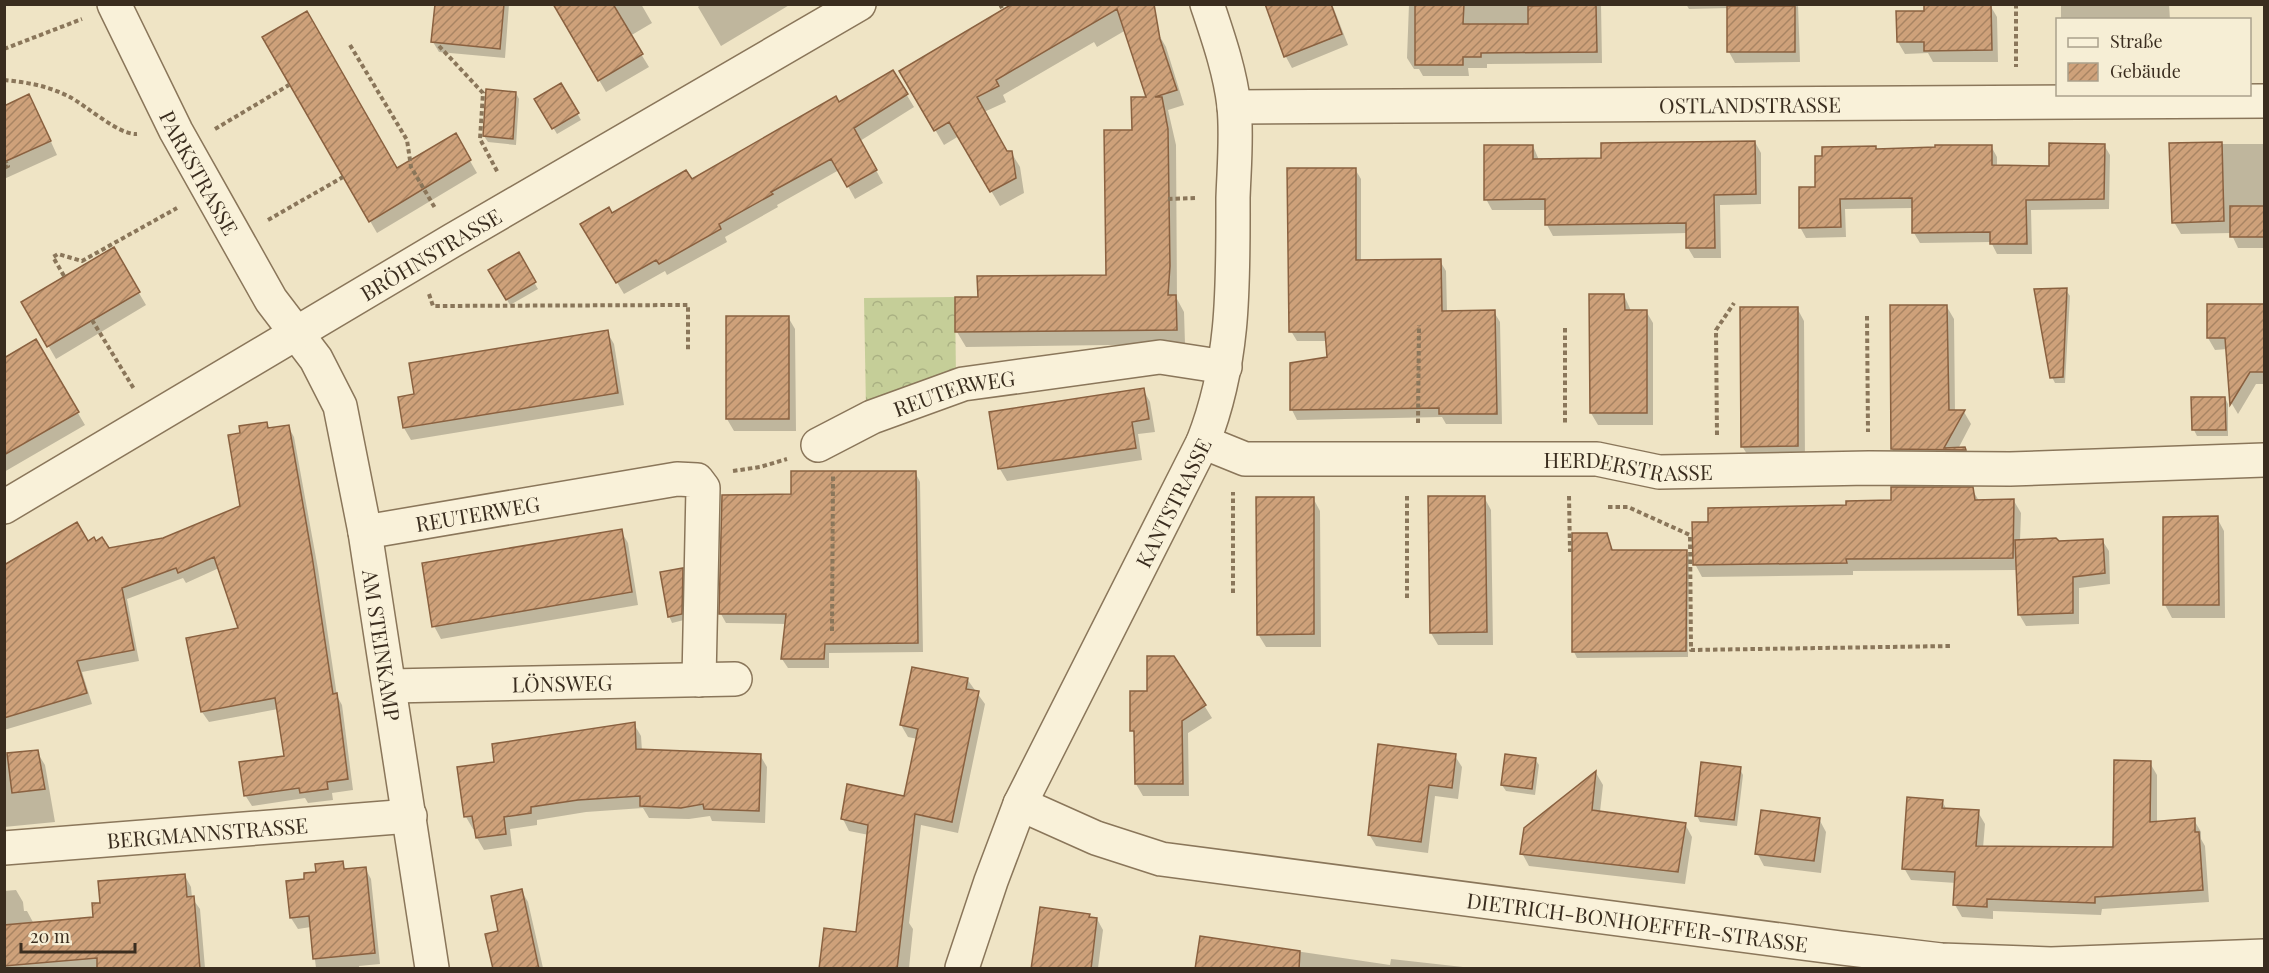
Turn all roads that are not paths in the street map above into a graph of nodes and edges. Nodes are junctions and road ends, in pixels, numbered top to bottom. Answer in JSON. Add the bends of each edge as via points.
{"nodes":[{"id":1,"x":859,"y":4,"type":"edge"},
{"id":2,"x":1207,"y":4,"type":"edge"},
{"id":3,"x":99,"y":11,"type":"edge"},
{"id":4,"x":2265,"y":101,"type":"edge"},
{"id":5,"x":1234,"y":107,"type":"junction"},
{"id":6,"x":297,"y":333,"type":"junction"},
{"id":7,"x":1225,"y":367,"type":"junction"},
{"id":8,"x":825,"y":441,"type":"road end"},
{"id":9,"x":1203,"y":442,"type":"junction"},
{"id":10,"x":2265,"y":460,"type":"edge"},
{"id":11,"x":4,"y":507,"type":"edge"},
{"id":12,"x":365,"y":532,"type":"junction"},
{"id":13,"x":699,"y":680,"type":"junction"},
{"id":14,"x":735,"y":680,"type":"dead end"},
{"id":15,"x":390,"y":686,"type":"junction"},
{"id":16,"x":1020,"y":804,"type":"junction"},
{"id":17,"x":410,"y":816,"type":"junction"},
{"id":18,"x":4,"y":849,"type":"edge"},
{"id":19,"x":2265,"y":956,"type":"edge"},
{"id":20,"x":432,"y":969,"type":"edge"},
{"id":21,"x":962,"y":969,"type":"edge"}],
"edges":[{"from":1,"to":6,"type":"street","name":"BRÖHNSTRASSE"},
{"from":2,"to":5,"type":"street","name":"KANTSTRASSE","via":[[1223,52]]},
{"from":3,"to":6,"type":"street","name":"PARKSTRASSE","via":[[176,131],[271,300]]},
{"from":4,"to":5,"type":"street","name":"OSTLANDSTRASSE"},
{"from":5,"to":7,"type":"street","name":"KANTSTRASSE","via":[[1232,315]]},
{"from":6,"to":11,"type":"street","name":"BRÖHNSTRASSE"},
{"from":6,"to":12,"type":"street","name":"AM STEINKAMP","via":[[316,359],[340,406]]},
{"from":7,"to":8,"type":"street","name":"REUTERWEG","via":[[1160,357],[963,384],[872,417]]},
{"from":7,"to":9,"type":"street","name":"KANTSTRASSE","via":[[1216,410]]},
{"from":9,"to":10,"type":"street","name":"HERDERSTRASSE","via":[[1245,459],[1597,459],[1659,472]]},
{"from":9,"to":16,"type":"street","name":"KANTSTRASSE"},
{"from":12,"to":13,"type":"street","name":"REUTERWEG","via":[[677,479],[697,480],[703,488]]},
{"from":12,"to":15,"type":"street","name":"AM STEINKAMP"},
{"from":13,"to":14,"type":"street","name":"LÖNSWEG"},
{"from":13,"to":15,"type":"street","name":"LÖNSWEG"},
{"from":15,"to":17,"type":"street","name":"AM STEINKAMP"},
{"from":16,"to":19,"type":"street","name":"DIETRICH-BONHOEFFER-STRASSE","via":[[1096,838],[1161,859],[1841,948],[1941,960],[2051,964]]},
{"from":16,"to":21,"type":"street","name":"KANTSTRASSE"},
{"from":17,"to":18,"type":"street","name":"BERGMANNSTRASSE"},
{"from":17,"to":20,"type":"street","name":"AM STEINKAMP"}]}
